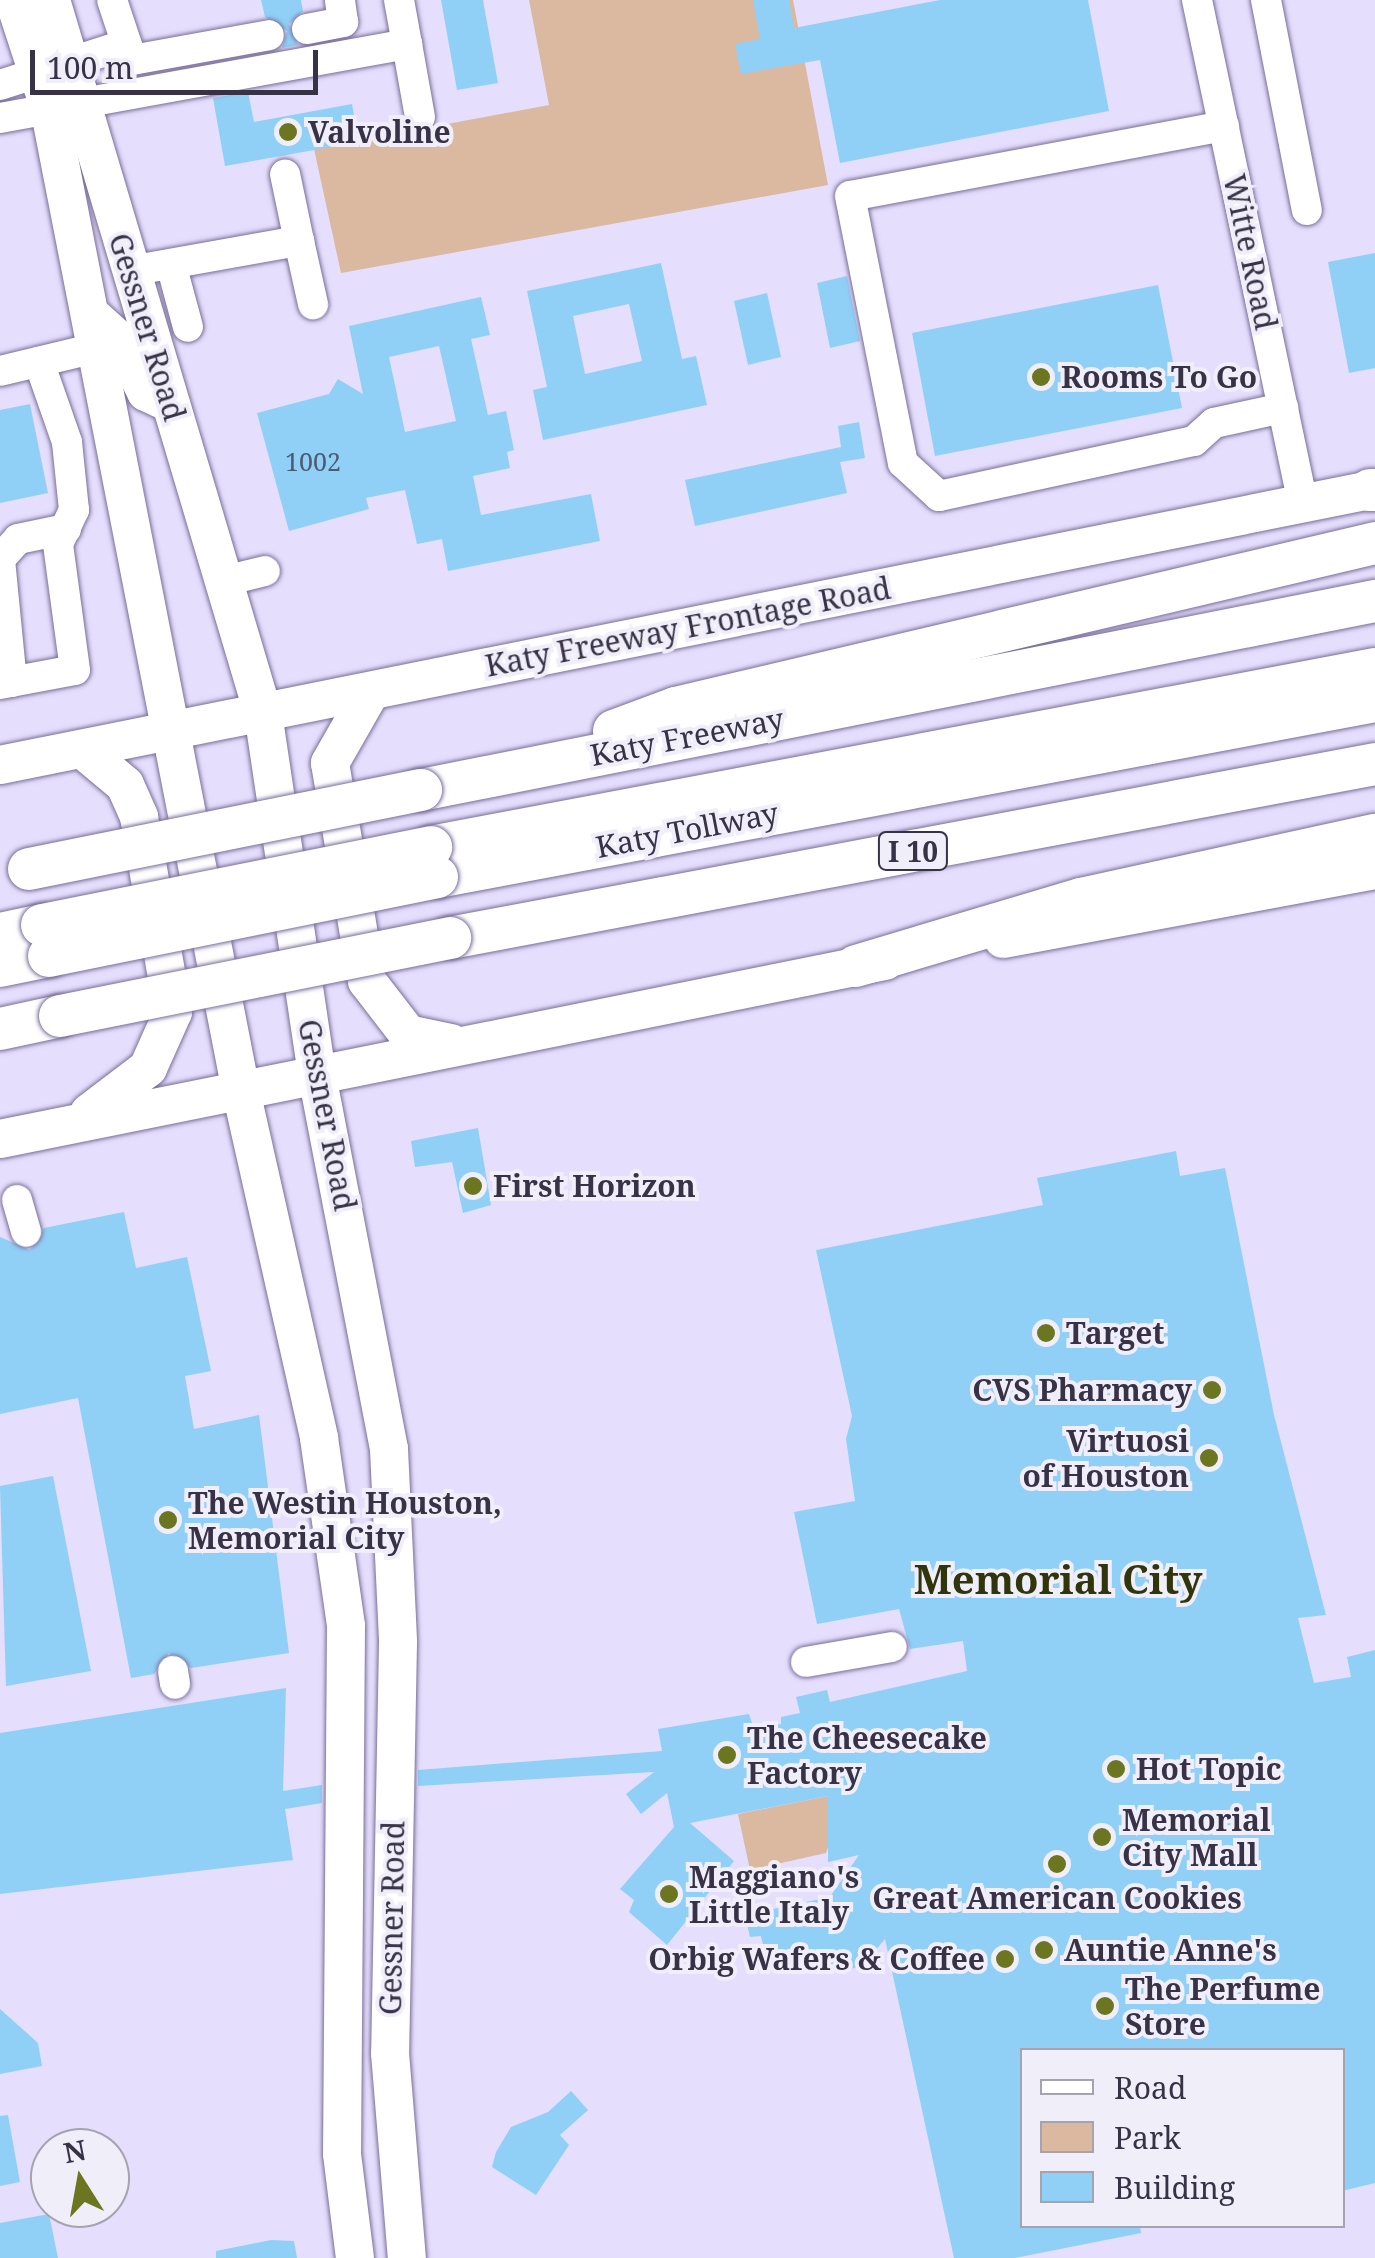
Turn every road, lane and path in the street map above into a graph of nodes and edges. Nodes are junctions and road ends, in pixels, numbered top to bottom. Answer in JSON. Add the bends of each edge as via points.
{"nodes":[{"id":1,"x":14,"y":0,"type":"edge"},
{"id":2,"x":51,"y":0,"type":"edge"},
{"id":3,"x":112,"y":0,"type":"edge"},
{"id":4,"x":399,"y":0,"type":"edge"},
{"id":5,"x":1197,"y":0,"type":"edge"},
{"id":6,"x":1266,"y":0,"type":"edge"},
{"id":7,"x":342,"y":11,"type":"edge"},
{"id":8,"x":307,"y":29,"type":"dead end"},
{"id":9,"x":269,"y":35,"type":"dead end"},
{"id":10,"x":406,"y":44,"type":"junction"},
{"id":11,"x":129,"y":52,"type":"junction"},
{"id":12,"x":340,"y":55,"type":"junction"},
{"id":13,"x":60,"y":85,"type":"junction"},
{"id":14,"x":0,"y":86,"type":"edge"},
{"id":15,"x":141,"y":92,"type":"junction"},
{"id":16,"x":420,"y":117,"type":"dead end"},
{"id":17,"x":0,"y":118,"type":"edge"},
{"id":18,"x":1224,"y":126,"type":"junction"},
{"id":19,"x":285,"y":174,"type":"dead end"},
{"id":20,"x":1307,"y":210,"type":"dead end"},
{"id":21,"x":298,"y":241,"type":"junction"},
{"id":22,"x":171,"y":264,"type":"junction"},
{"id":23,"x":130,"y":272,"type":"junction"},
{"id":24,"x":313,"y":304,"type":"dead end"},
{"id":25,"x":188,"y":327,"type":"dead end"},
{"id":26,"x":93,"y":331,"type":"junction"},
{"id":27,"x":38,"y":362,"type":"junction"},
{"id":28,"x":0,"y":371,"type":"edge"},
{"id":29,"x":170,"y":403,"type":"junction"},
{"id":30,"x":1283,"y":408,"type":"junction"},
{"id":31,"x":1373,"y":490,"type":"edge"},
{"id":32,"x":1303,"y":504,"type":"junction"},
{"id":33,"x":66,"y":529,"type":"junction"},
{"id":34,"x":1375,"y":544,"type":"edge"},
{"id":35,"x":265,"y":571,"type":"dead end"},
{"id":36,"x":224,"y":582,"type":"junction"},
{"id":37,"x":1375,"y":601,"type":"edge"},
{"id":38,"x":1375,"y":670,"type":"edge"},
{"id":39,"x":6,"y":683,"type":"edge"},
{"id":40,"x":371,"y":690,"type":"junction"},
{"id":41,"x":1375,"y":701,"type":"edge"},
{"id":42,"x":263,"y":712,"type":"junction"},
{"id":43,"x":171,"y":731,"type":"junction"},
{"id":44,"x":82,"y":749,"type":"junction"},
{"id":45,"x":1375,"y":764,"type":"edge"},
{"id":46,"x":0,"y":765,"type":"edge"},
{"id":47,"x":499,"y":774,"type":"junction"},
{"id":48,"x":1375,"y":835,"type":"edge"},
{"id":49,"x":434,"y":862,"type":"junction"},
{"id":50,"x":1375,"y":870,"type":"edge"},
{"id":51,"x":14,"y":872,"type":"edge"},
{"id":52,"x":0,"y":934,"type":"edge"},
{"id":53,"x":45,"y":941,"type":"junction"},
{"id":54,"x":0,"y":966,"type":"edge"},
{"id":55,"x":856,"y":966,"type":"junction"},
{"id":56,"x":0,"y":1030,"type":"edge"},
{"id":57,"x":462,"y":1046,"type":"junction"},
{"id":58,"x":317,"y":1075,"type":"junction"},
{"id":59,"x":241,"y":1091,"type":"junction"},
{"id":60,"x":60,"y":1128,"type":"junction"},
{"id":61,"x":0,"y":1140,"type":"edge"},
{"id":62,"x":17,"y":1200,"type":"dead end"},
{"id":63,"x":26,"y":1232,"type":"dead end"},
{"id":64,"x":892,"y":1647,"type":"dead end"},
{"id":65,"x":806,"y":1662,"type":"dead end"},
{"id":66,"x":355,"y":2258,"type":"edge"},
{"id":67,"x":407,"y":2258,"type":"edge"}],
"edges":[{"from":1,"to":13,"type":"main road","name":"Gessner Road"},
{"from":2,"to":13,"type":"main road","name":"Gessner Road"},
{"from":3,"to":11,"type":"street"},
{"from":4,"to":10,"type":"street"},
{"from":5,"to":18,"type":"street","name":"Witte Road"},
{"from":6,"to":20,"type":"street"},
{"from":7,"to":8,"type":"street"},
{"from":7,"to":12,"type":"street"},
{"from":9,"to":11,"type":"street"},
{"from":10,"to":12,"type":"street"},
{"from":10,"to":16,"type":"street"},
{"from":11,"to":13,"type":"street"},
{"from":11,"to":15,"type":"street"},
{"from":12,"to":15,"type":"street"},
{"from":13,"to":14,"type":"street"},
{"from":13,"to":15,"type":"street"},
{"from":13,"to":17,"type":"street"},
{"from":13,"to":23,"type":"main road","name":"Gessner Road"},
{"from":13,"to":26,"type":"main road","name":"Gessner Road"},
{"from":18,"to":30,"type":"street","name":"Witte Road"},
{"from":18,"to":30,"type":"street","via":[[850,196],[903,463],[939,496],[1194,441],[1214,423]]},
{"from":19,"to":21,"type":"street"},
{"from":21,"to":22,"type":"street"},
{"from":21,"to":24,"type":"street"},
{"from":22,"to":23,"type":"street"},
{"from":22,"to":25,"type":"street"},
{"from":23,"to":29,"type":"main road","name":"Gessner Road"},
{"from":26,"to":27,"type":"street"},
{"from":26,"to":29,"type":"main road","via":[[121,342],[146,392]]},
{"from":26,"to":43,"type":"main road","name":"Gessner Road"},
{"from":27,"to":28,"type":"street"},
{"from":27,"to":33,"type":"street","via":[[67,442],[74,510]]},
{"from":29,"to":36,"type":"main road","name":"Gessner Road"},
{"from":30,"to":32,"type":"street","name":"Witte Road"},
{"from":31,"to":32,"type":"main road","name":"Katy Freeway Frontage Road"},
{"from":32,"to":40,"type":"main road","name":"Katy Freeway Frontage Road"},
{"from":33,"to":39,"type":"street","via":[[18,539],[0,560]]},
{"from":33,"to":39,"type":"street","via":[[58,544],[75,670]]},
{"from":34,"to":47,"type":"highway","via":[[676,708]]},
{"from":35,"to":36,"type":"street"},
{"from":36,"to":42,"type":"main road","name":"Gessner Road"},
{"from":37,"to":47,"type":"highway","name":"Katy Freeway"},
{"from":38,"to":49,"type":"highway","name":"Katy Tollway"},
{"from":40,"to":42,"type":"main road","name":"Katy Freeway Frontage Road"},
{"from":40,"to":57,"type":"main road","via":[[330,763],[367,982],[408,1034]]},
{"from":41,"to":49,"type":"highway","name":"Katy Tollway"},
{"from":42,"to":43,"type":"main road","name":"Katy Freeway Frontage Road"},
{"from":42,"to":58,"type":"main road","name":"Gessner Road"},
{"from":43,"to":44,"type":"main road","name":"Katy Freeway Frontage Road"},
{"from":43,"to":59,"type":"main road","name":"Gessner Road"},
{"from":44,"to":46,"type":"main road","name":"Katy Freeway Frontage Road"},
{"from":44,"to":60,"type":"main road","via":[[125,785],[140,817],[173,1012],[148,1068],[107,1103]]},
{"from":45,"to":56,"type":"highway","number":"I 10","bridge":true},
{"from":47,"to":51,"type":"highway","name":"Katy Freeway","bridge":true},
{"from":48,"to":55,"type":"highway","via":[[1081,899]]},
{"from":49,"to":53,"type":"highway","name":"Katy Tollway","bridge":true},
{"from":50,"to":55,"type":"main road"},
{"from":52,"to":53,"type":"highway","name":"Katy Tollway"},
{"from":53,"to":54,"type":"highway","name":"Katy Tollway"},
{"from":55,"to":57,"type":"main road"},
{"from":57,"to":58,"type":"main road"},
{"from":58,"to":59,"type":"main road"},
{"from":58,"to":67,"type":"main road","name":"Gessner Road","via":[[393,1501],[390,2045]]},
{"from":59,"to":60,"type":"main road"},
{"from":59,"to":66,"type":"main road","name":"Gessner Road","via":[[319,1438],[346,1626],[342,2154]]},
{"from":60,"to":61,"type":"main road"},
{"from":62,"to":63,"type":"street"},
{"from":64,"to":65,"type":"street"}]}
